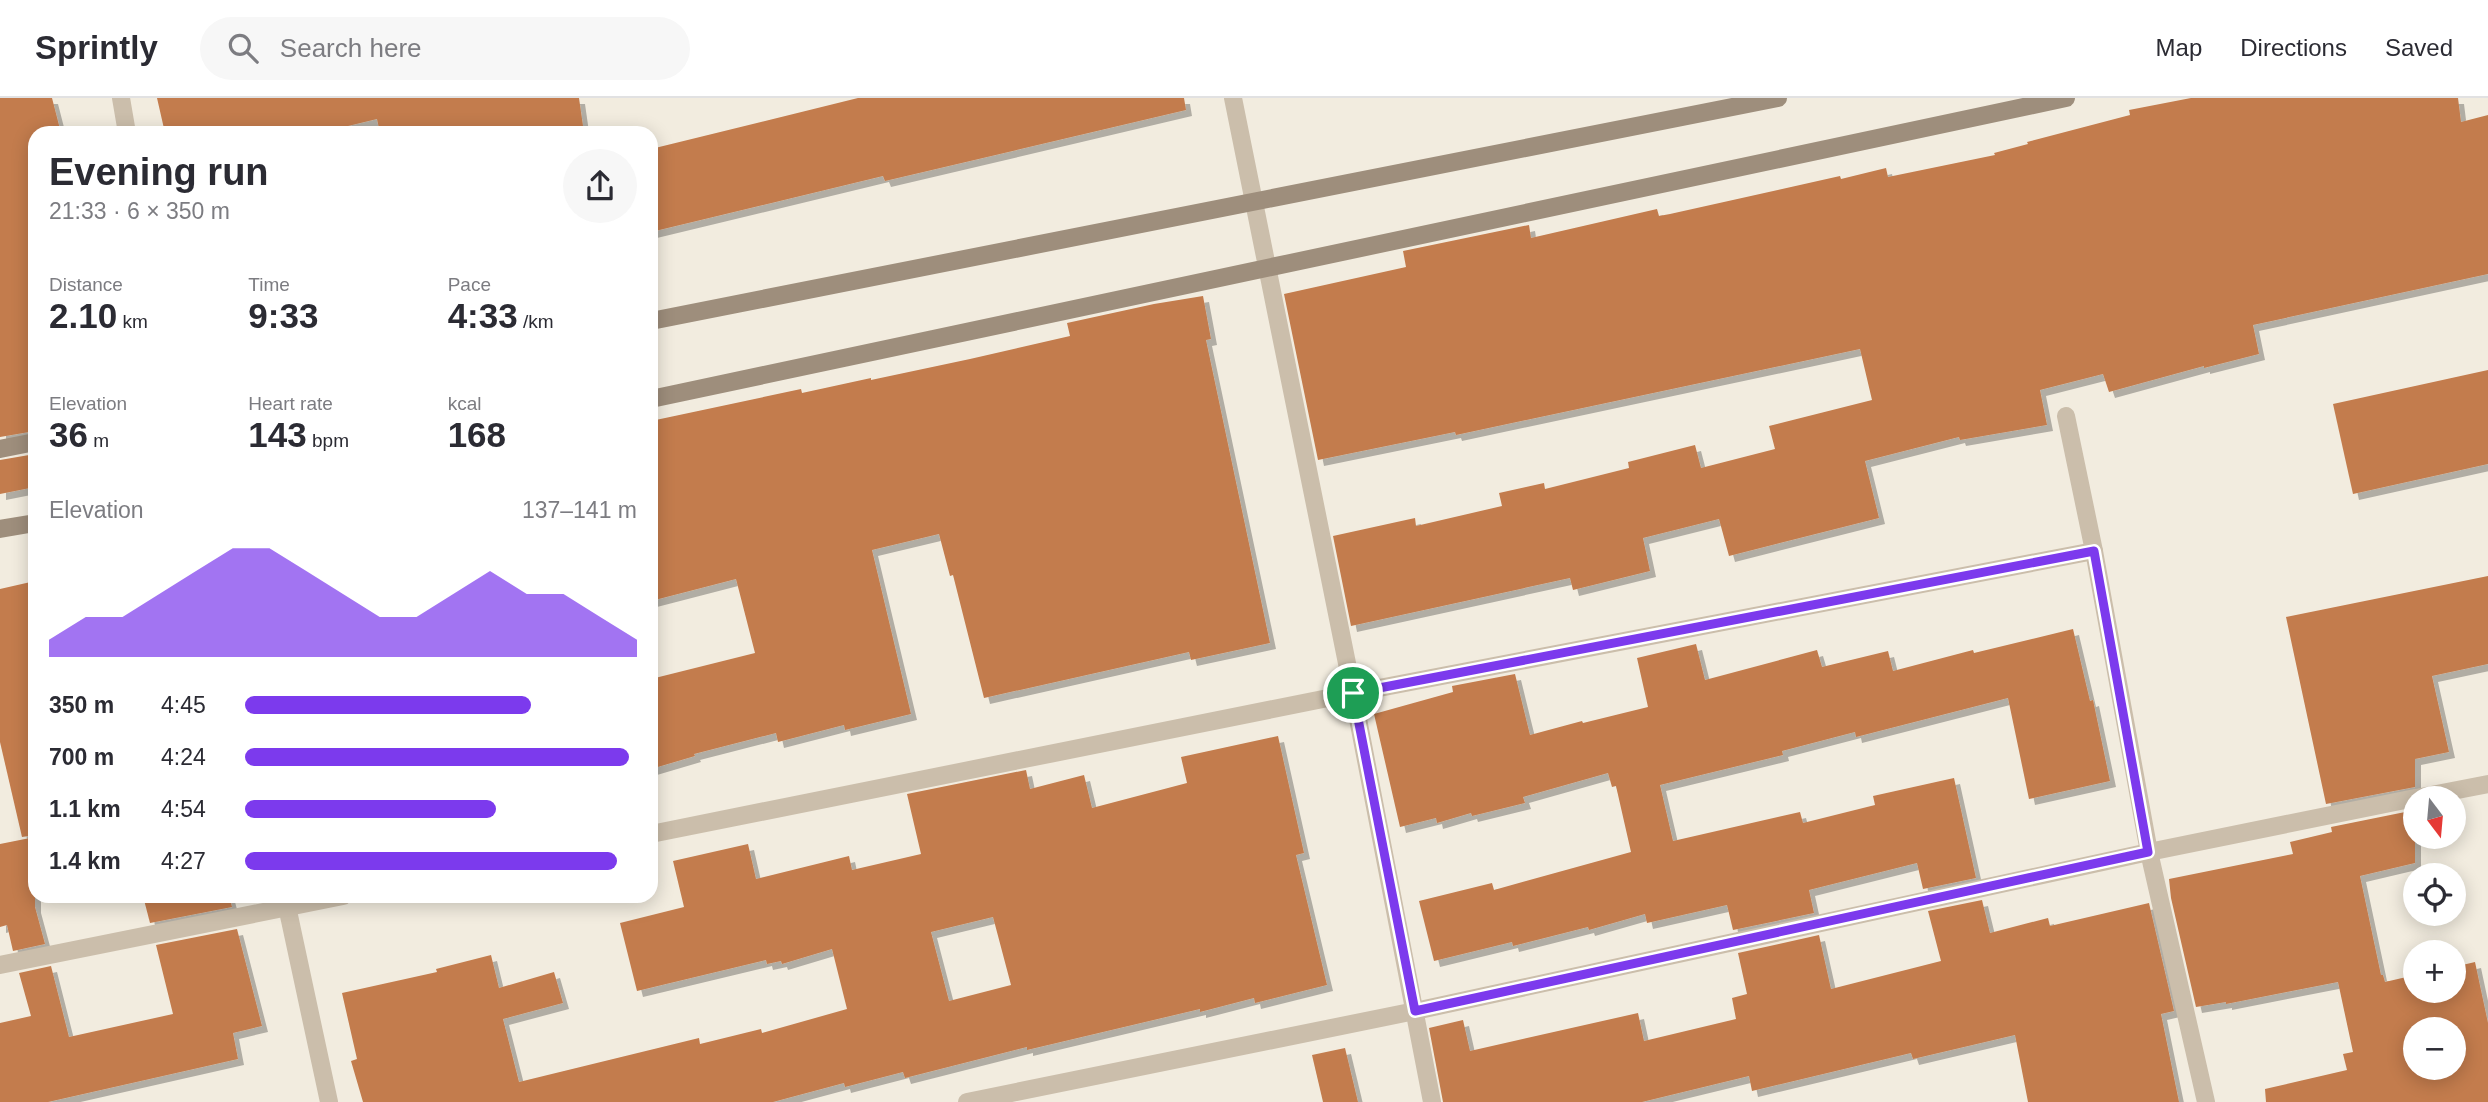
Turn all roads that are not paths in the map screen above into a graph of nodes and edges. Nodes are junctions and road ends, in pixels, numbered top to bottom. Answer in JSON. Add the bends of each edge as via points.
{"nodes":[{"id":1,"x":121,"y":98,"type":"edge"},
{"id":2,"x":1233,"y":98,"type":"edge"},
{"id":3,"x":1778,"y":98,"type":"edge"},
{"id":4,"x":2066,"y":98,"type":"edge"},
{"id":5,"x":126,"y":126,"type":"edge"},
{"id":6,"x":1254,"y":202,"type":"junction"},
{"id":7,"x":1267,"y":267,"type":"junction"},
{"id":8,"x":658,"y":320,"type":"edge"},
{"id":9,"x":658,"y":397,"type":"edge"},
{"id":10,"x":2066,"y":416,"type":"dead end"},
{"id":11,"x":28,"y":443,"type":"edge"},
{"id":12,"x":0,"y":449,"type":"edge"},
{"id":13,"x":28,"y":524,"type":"edge"},
{"id":14,"x":0,"y":529,"type":"edge"},
{"id":15,"x":2094,"y":551,"type":"junction"},
{"id":16,"x":1353,"y":693,"type":"junction"},
{"id":17,"x":2488,"y":784,"type":"edge"},
{"id":18,"x":2466,"y":788,"type":"edge"},
{"id":19,"x":2403,"y":801,"type":"edge"},
{"id":20,"x":658,"y":833,"type":"edge"},
{"id":21,"x":2148,"y":852,"type":"junction"},
{"id":22,"x":281,"y":903,"type":"edge"},
{"id":23,"x":286,"y":903,"type":"edge"},
{"id":24,"x":0,"y":965,"type":"edge"},
{"id":25,"x":1415,"y":1011,"type":"junction"},
{"id":26,"x":329,"y":1102,"type":"edge"},
{"id":27,"x":967,"y":1102,"type":"edge"},
{"id":28,"x":1432,"y":1102,"type":"edge"},
{"id":29,"x":2206,"y":1102,"type":"edge"}],
"edges":[{"from":1,"to":5,"type":"street"},
{"from":2,"to":6,"type":"street"},
{"from":3,"to":6,"type":"main road"},
{"from":4,"to":7,"type":"main road"},
{"from":6,"to":7,"type":"street"},
{"from":6,"to":8,"type":"main road"},
{"from":7,"to":9,"type":"main road"},
{"from":7,"to":16,"type":"street"},
{"from":10,"to":15,"type":"street"},
{"from":11,"to":12,"type":"main road"},
{"from":13,"to":14,"type":"main road"},
{"from":15,"to":16,"type":"street"},
{"from":15,"to":21,"type":"street"},
{"from":16,"to":20,"type":"street"},
{"from":16,"to":25,"type":"street"},
{"from":17,"to":18,"type":"street"},
{"from":19,"to":21,"type":"street"},
{"from":21,"to":25,"type":"street"},
{"from":21,"to":29,"type":"street"},
{"from":22,"to":24,"type":"street"},
{"from":23,"to":26,"type":"street"},
{"from":25,"to":27,"type":"street"},
{"from":25,"to":28,"type":"street"}]}
